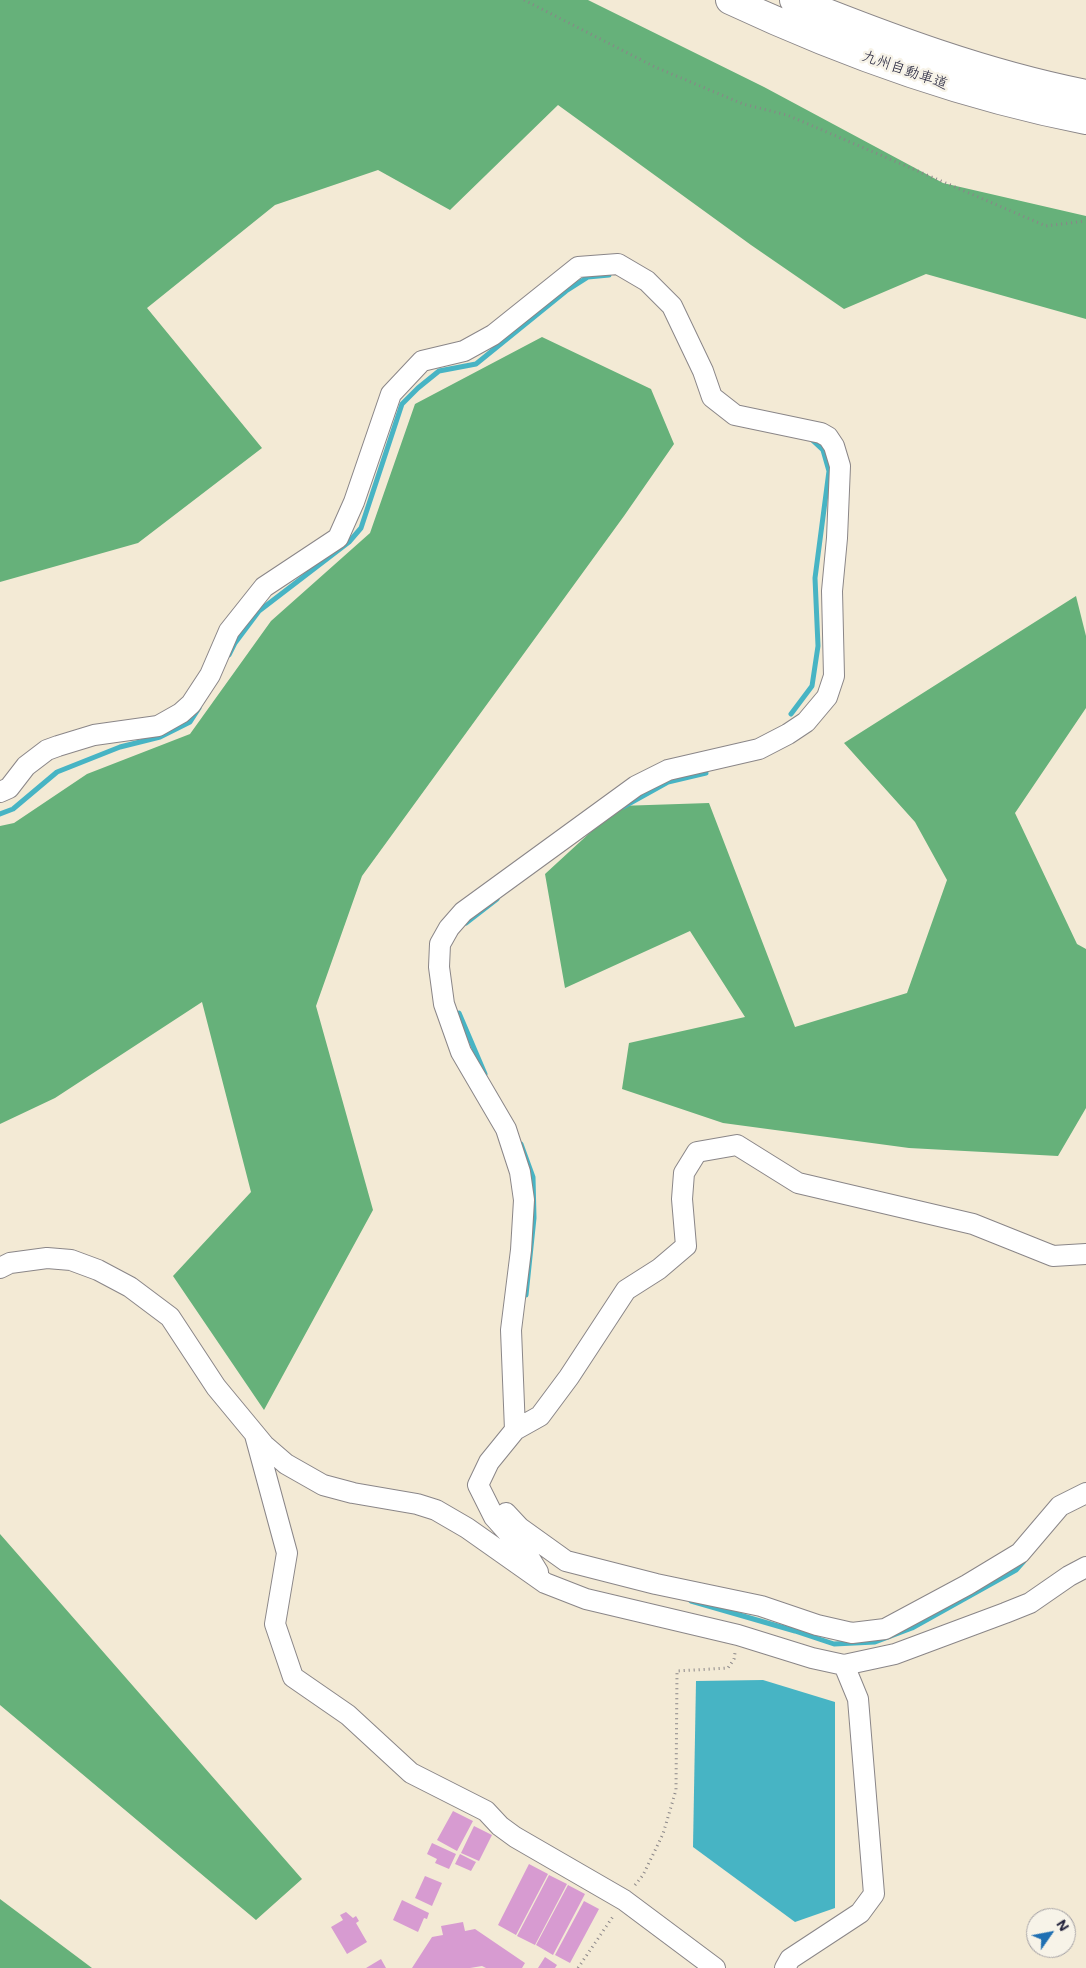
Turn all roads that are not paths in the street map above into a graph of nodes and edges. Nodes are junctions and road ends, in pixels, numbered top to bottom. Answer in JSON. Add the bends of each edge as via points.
{"nodes":[{"id":1,"x":730,"y":0,"type":"edge"},
{"id":2,"x":794,"y":0,"type":"edge"},
{"id":3,"x":1086,"y":94,"type":"edge"},
{"id":4,"x":1086,"y":120,"type":"edge"},
{"id":5,"x":0,"y":792,"type":"edge"},
{"id":6,"x":1086,"y":1254,"type":"edge"},
{"id":7,"x":0,"y":1268,"type":"edge"},
{"id":8,"x":515,"y":1430,"type":"junction"},
{"id":9,"x":255,"y":1434,"type":"junction"},
{"id":10,"x":478,"y":1485,"type":"junction"},
{"id":11,"x":1086,"y":1493,"type":"edge"},
{"id":12,"x":1086,"y":1567,"type":"edge"},
{"id":13,"x":545,"y":1583,"type":"junction"},
{"id":14,"x":844,"y":1665,"type":"junction"},
{"id":15,"x":715,"y":1968,"type":"edge"},
{"id":16,"x":785,"y":1968,"type":"edge"}],
"edges":[{"from":1,"to":4,"type":"highway","name":"九州自動車道","via":[[850,51],[936,82]]},
{"from":2,"to":3,"type":"highway","name":"九州自動車道","via":[[942,56]]},
{"from":5,"to":8,"type":"street","via":[[9,788],[26,766],[48,750],[94,735],[158,726],[192,704],[210,675],[229,631],[264,587],[338,538],[354,502],[391,394],[422,361],[464,352],[493,335],[578,267],[618,264],[647,281],[672,306],[712,397],[735,415],[828,437],[840,466],[832,590],[834,676],[827,697],[806,722],[759,748],[668,770],[636,786],[463,912],[440,944],[444,1004],[461,1052],[506,1129],[520,1172],[524,1200],[511,1330]]},
{"from":6,"to":8,"type":"street","via":[[1053,1256],[973,1224],[798,1184],[737,1145],[697,1152],[684,1173],[682,1199],[686,1246],[626,1290],[540,1416]]},
{"from":7,"to":9,"type":"street","via":[[10,1263],[47,1258],[71,1260],[130,1287],[170,1317],[216,1387]]},
{"from":8,"to":10,"type":"street","via":[[489,1462]]},
{"from":9,"to":13,"type":"street","via":[[276,1456],[323,1485],[436,1510]]},
{"from":9,"to":15,"type":"street","via":[[288,1553],[275,1624],[292,1677],[348,1715],[411,1773],[486,1811],[514,1837],[624,1900]]},
{"from":10,"to":11,"type":"street","via":[[520,1528],[566,1562],[761,1606],[852,1633],[885,1629],[968,1585],[1020,1553],[1060,1506]]},
{"from":10,"to":13,"type":"street","via":[[494,1517],[527,1554]]},
{"from":12,"to":14,"type":"street","via":[[1030,1603],[895,1654]]},
{"from":13,"to":14,"type":"street","via":[[586,1598]]},
{"from":14,"to":16,"type":"street","via":[[858,1699],[874,1894],[860,1913],[790,1959]]}]}
